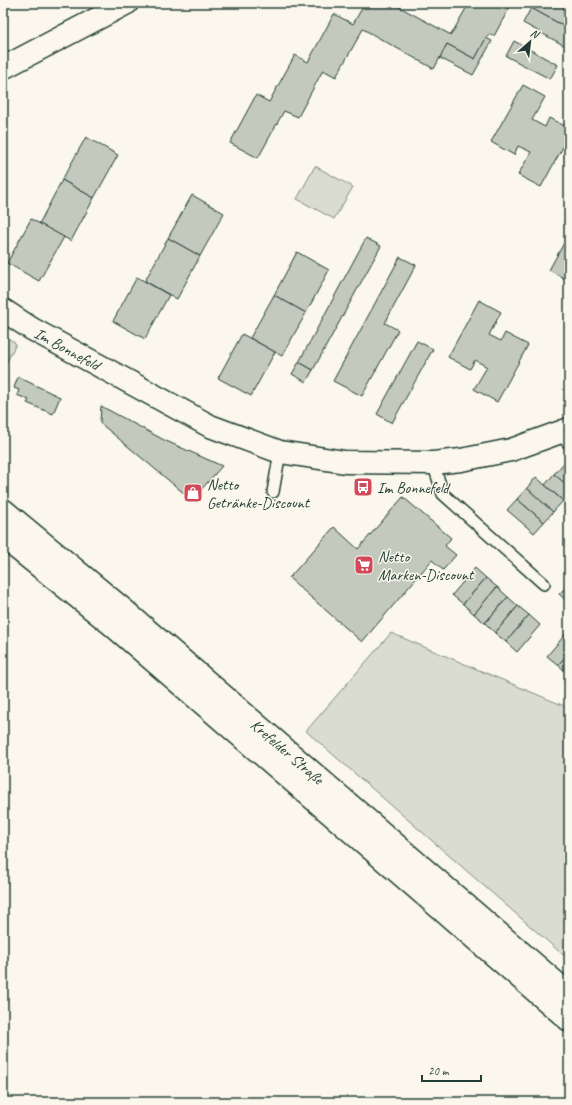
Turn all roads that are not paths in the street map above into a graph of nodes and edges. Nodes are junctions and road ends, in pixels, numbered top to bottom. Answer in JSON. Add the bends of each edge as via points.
{"nodes":[{"id":1,"x":127,"y":3,"type":"edge"},
{"id":2,"x":102,"y":8,"type":"edge"},
{"id":3,"x":3,"y":68,"type":"edge"},
{"id":4,"x":3,"y":310,"type":"edge"},
{"id":5,"x":566,"y":435,"type":"edge"},
{"id":6,"x":280,"y":452,"type":"junction"},
{"id":7,"x":434,"y":463,"type":"junction"},
{"id":8,"x":273,"y":492,"type":"dead end"},
{"id":9,"x":3,"y":510,"type":"edge"},
{"id":10,"x":3,"y":537,"type":"edge"},
{"id":11,"x":544,"y":584,"type":"dead end"},
{"id":12,"x":569,"y":994,"type":"edge"},
{"id":13,"x":569,"y":1020,"type":"edge"}],
"edges":[{"from":1,"to":2,"type":"main road"},
{"from":2,"to":3,"type":"main road"},
{"from":4,"to":6,"type":"main road","name":"Im Bonnefeld","via":[[32,329],[210,426]]},
{"from":5,"to":7,"type":"main road","name":"Im Bonnefeld","via":[[511,450]]},
{"from":6,"to":7,"type":"main road","name":"Im Bonnefeld","via":[[345,462]]},
{"from":6,"to":8,"type":"lane"},
{"from":7,"to":11,"type":"lane","via":[[443,494]]},
{"from":9,"to":12,"type":"main road","name":"Krefelder Straße","via":[[125,611]]},
{"from":10,"to":13,"type":"main road","name":"Krefelder Straße","via":[[111,624]]}]}
